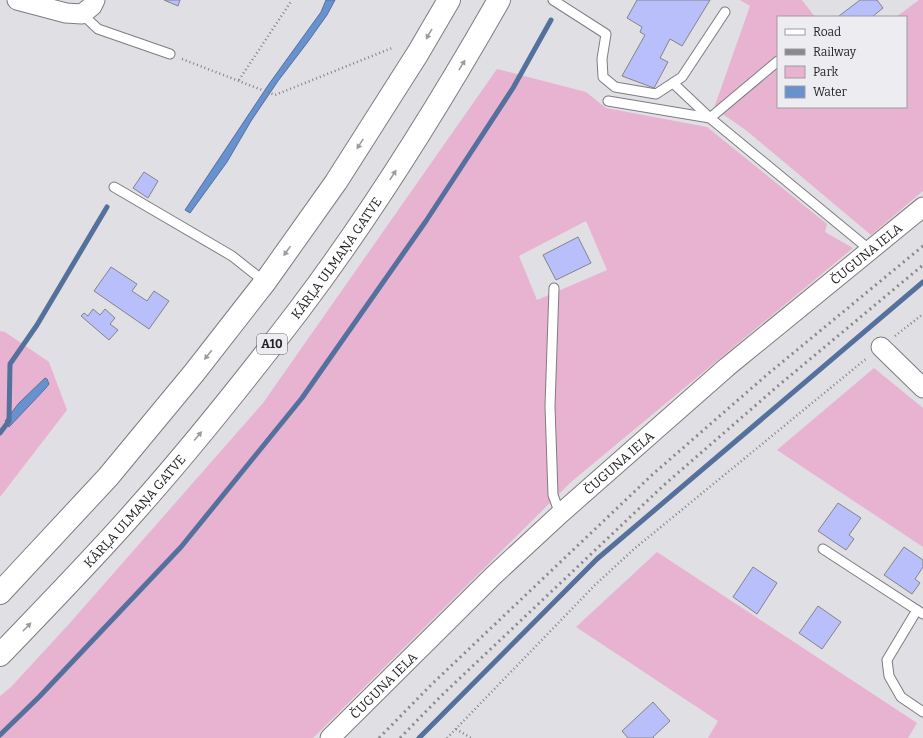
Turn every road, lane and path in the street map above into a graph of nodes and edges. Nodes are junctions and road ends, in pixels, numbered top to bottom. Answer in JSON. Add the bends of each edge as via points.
{"nodes":[{"id":1,"x":17,"y":0,"type":"edge"},
{"id":2,"x":95,"y":0,"type":"edge"},
{"id":3,"x":292,"y":0,"type":"edge"},
{"id":4,"x":449,"y":0,"type":"edge"},
{"id":5,"x":499,"y":0,"type":"edge"},
{"id":6,"x":553,"y":0,"type":"edge"},
{"id":7,"x":725,"y":12,"type":"dead end"},
{"id":8,"x":82,"y":14,"type":"junction"},
{"id":9,"x":392,"y":48,"type":"dead end"},
{"id":10,"x":170,"y":54,"type":"joint"},
{"id":11,"x":777,"y":62,"type":"edge"},
{"id":12,"x":239,"y":80,"type":"junction"},
{"id":13,"x":673,"y":83,"type":"junction"},
{"id":14,"x":608,"y":101,"type":"dead end"},
{"id":15,"x":710,"y":118,"type":"junction"},
{"id":16,"x":114,"y":187,"type":"dead end"},
{"id":17,"x":923,"y":206,"type":"edge"},
{"id":18,"x":870,"y":250,"type":"junction"},
{"id":19,"x":265,"y":282,"type":"junction"},
{"id":20,"x":554,"y":288,"type":"dead end"},
{"id":21,"x":923,"y":314,"type":"edge"},
{"id":22,"x":881,"y":347,"type":"junction"},
{"id":23,"x":923,"y":388,"type":"edge"},
{"id":24,"x":560,"y":514,"type":"junction"},
{"id":25,"x":823,"y":549,"type":"dead end"},
{"id":26,"x":0,"y":593,"type":"edge"},
{"id":27,"x":920,"y":612,"type":"edge"},
{"id":28,"x":0,"y":655,"type":"edge"},
{"id":29,"x":923,"y":712,"type":"edge"},
{"id":30,"x":456,"y":729,"type":"junction"},
{"id":31,"x":330,"y":738,"type":"edge"},
{"id":32,"x":447,"y":738,"type":"edge"},
{"id":33,"x":471,"y":738,"type":"edge"}],
"edges":[{"from":1,"to":8,"type":"street","via":[[47,9]]},
{"from":2,"to":8,"type":"street"},
{"from":3,"to":12,"type":"path"},
{"from":4,"to":19,"type":"highway","one_way":true,"via":[[336,182]]},
{"from":28,"to":5,"type":"highway","name":"KĀRĻA ULMAŅA GATVE","number":"A10","one_way":true,"via":[[137,509],[300,309],[412,146]]},
{"from":6,"to":13,"type":"lane","via":[[606,34],[602,59],[603,77],[615,87],[656,94]]},
{"from":7,"to":13,"type":"lane","via":[[682,76]]},
{"from":8,"to":10,"type":"lane","via":[[98,29]]},
{"from":9,"to":12,"type":"path","via":[[275,96]]},
{"from":10,"to":12,"type":"path"},
{"from":11,"to":15,"type":"lane"},
{"from":13,"to":15,"type":"lane"},
{"from":14,"to":15,"type":"lane"},
{"from":15,"to":18,"type":"lane"},
{"from":16,"to":19,"type":"lane","via":[[232,256]]},
{"from":17,"to":18,"type":"street","name":"ČUGUNA IELA"},
{"from":18,"to":24,"type":"street","name":"ČUGUNA IELA","via":[[727,367]]},
{"from":19,"to":26,"type":"highway","one_way":true,"via":[[108,477]]},
{"from":20,"to":24,"type":"lane","via":[[550,413],[553,496]]},
{"from":21,"to":22,"type":"path"},
{"from":22,"to":23,"type":"street"},
{"from":22,"to":30,"type":"path","via":[[634,549],[590,590]]},
{"from":24,"to":31,"type":"street","name":"ČUGUNA IELA","via":[[493,576]]},
{"from":25,"to":27,"type":"lane"},
{"from":27,"to":29,"type":"lane","via":[[887,660],[889,676],[901,697]]},
{"from":30,"to":32,"type":"path"},
{"from":30,"to":33,"type":"path"}]}
